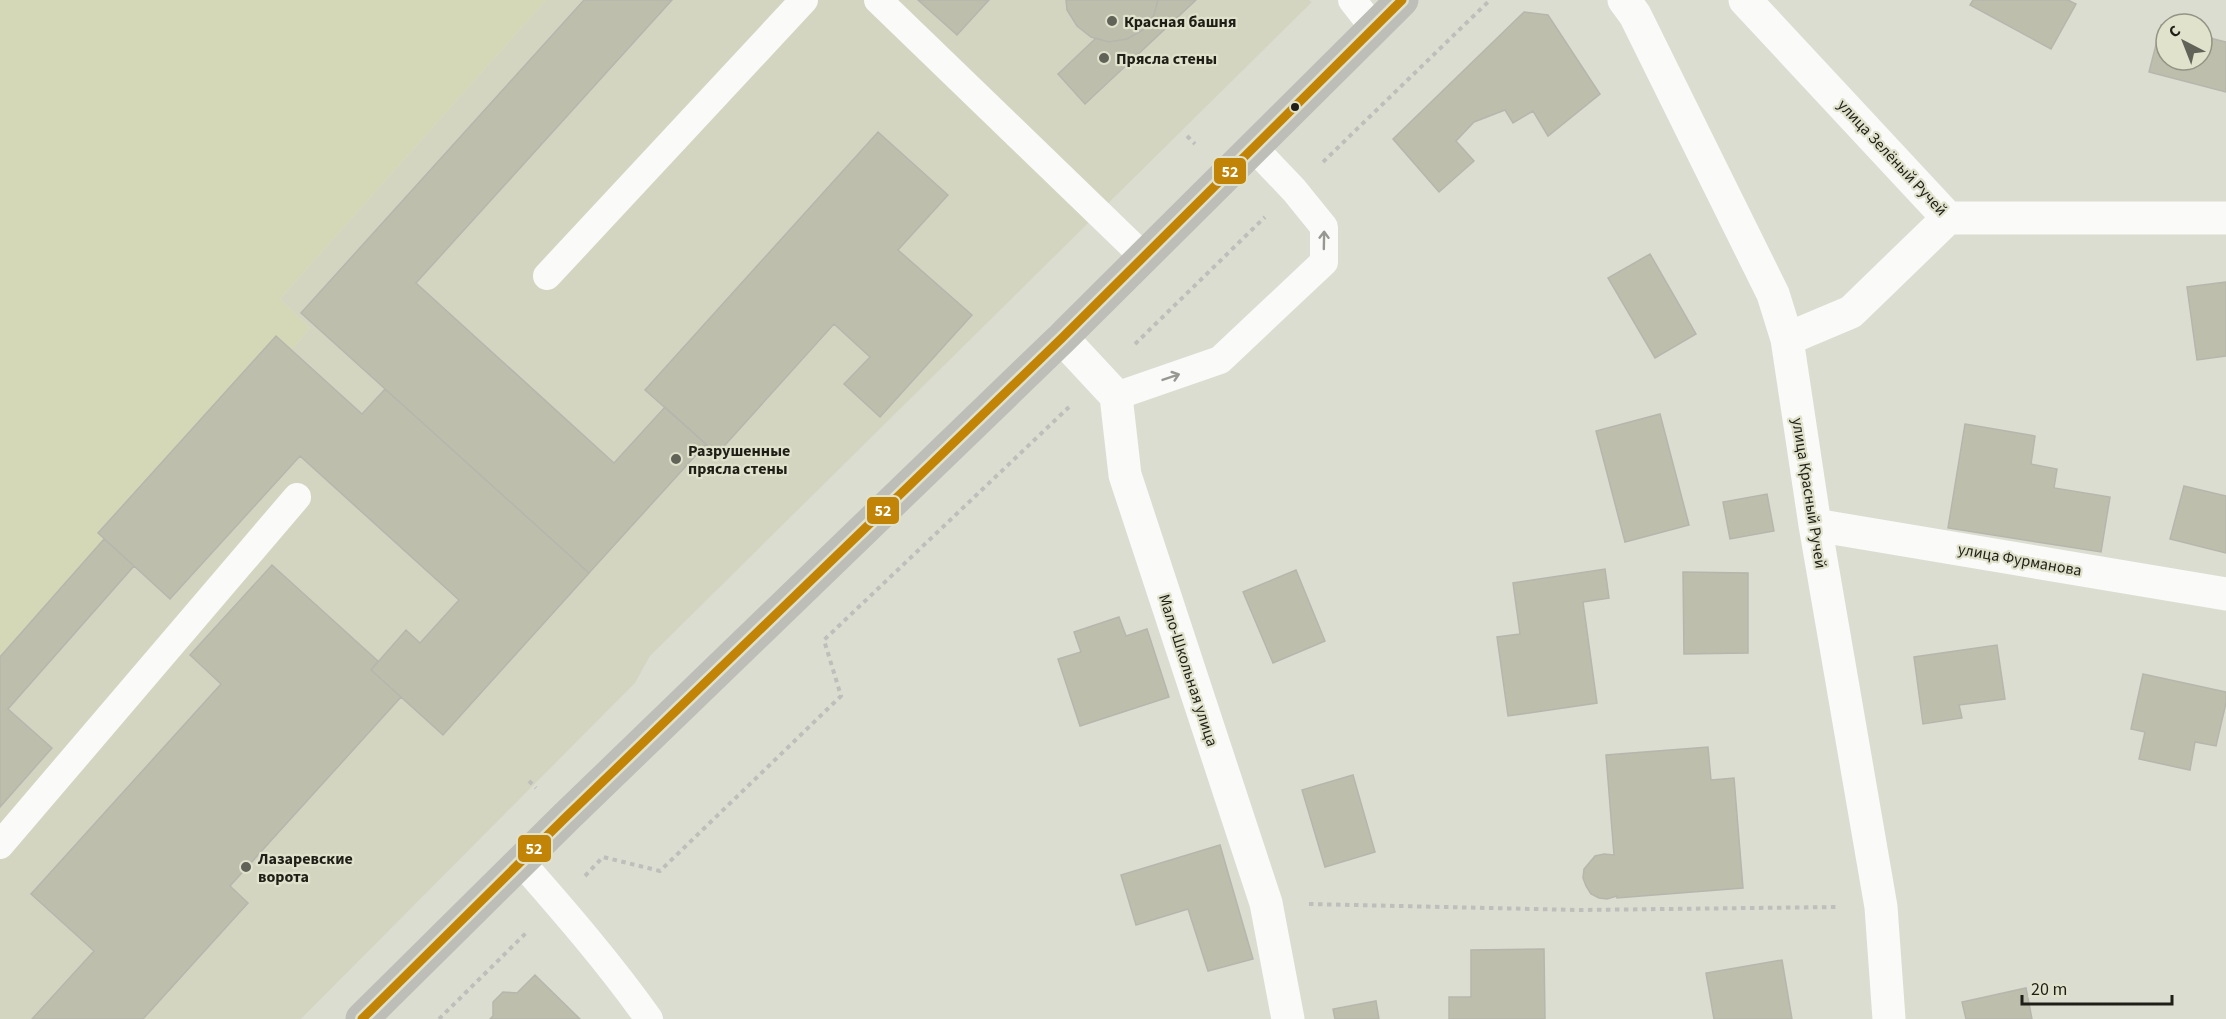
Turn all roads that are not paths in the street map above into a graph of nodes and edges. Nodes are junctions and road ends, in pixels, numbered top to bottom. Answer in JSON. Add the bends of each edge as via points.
{"nodes":[{"id":1,"x":804,"y":0,"type":"edge"},
{"id":2,"x":878,"y":0,"type":"edge"},
{"id":3,"x":1352,"y":0,"type":"edge"},
{"id":4,"x":1402,"y":0,"type":"edge"},
{"id":5,"x":1624,"y":0,"type":"edge"},
{"id":6,"x":1745,"y":0,"type":"edge"},
{"id":7,"x":1374,"y":28,"type":"junction"},
{"id":8,"x":1253,"y":147,"type":"junction"},
{"id":9,"x":1948,"y":218,"type":"junction"},
{"id":10,"x":2226,"y":218,"type":"edge"},
{"id":11,"x":1143,"y":256,"type":"junction"},
{"id":12,"x":547,"y":276,"type":"dead end"},
{"id":13,"x":1062,"y":338,"type":"junction"},
{"id":14,"x":1787,"y":339,"type":"junction"},
{"id":15,"x":1108,"y":387,"type":"junction"},
{"id":16,"x":297,"y":497,"type":"dead end"},
{"id":17,"x":1815,"y":525,"type":"junction"},
{"id":18,"x":2226,"y":594,"type":"edge"},
{"id":19,"x":0,"y":844,"type":"edge"},
{"id":20,"x":521,"y":862,"type":"junction"},
{"id":21,"x":362,"y":1019,"type":"edge"},
{"id":22,"x":649,"y":1019,"type":"edge"},
{"id":23,"x":1288,"y":1019,"type":"edge"},
{"id":24,"x":1888,"y":1019,"type":"edge"}],
"edges":[{"from":1,"to":12,"type":"lane"},
{"from":2,"to":11,"type":"lane"},
{"from":3,"to":7,"type":"lane"},
{"from":4,"to":7,"type":"main road"},
{"from":5,"to":14,"type":"street","name":"улица Красный Ручей","via":[[1635,15],[1773,294]]},
{"from":6,"to":9,"type":"street","name":"улица Зелёный Ручей"},
{"from":7,"to":8,"type":"main road"},
{"from":8,"to":11,"type":"main road"},
{"from":15,"to":8,"type":"lane","one_way":true,"via":[[1220,360],[1324,262],[1324,227]]},
{"from":9,"to":10,"type":"street","name":"улица Зелёный Ручей"},
{"from":9,"to":14,"type":"street","via":[[1851,312]]},
{"from":11,"to":13,"type":"main road"},
{"from":13,"to":15,"type":"street"},
{"from":13,"to":20,"type":"main road"},
{"from":14,"to":17,"type":"street","name":"улица Красный Ручей"},
{"from":15,"to":23,"type":"street","name":"Мало-Школьная улица","via":[[1125,475],[1266,903]]},
{"from":16,"to":19,"type":"lane"},
{"from":17,"to":18,"type":"street","name":"улица Фурманова"},
{"from":17,"to":24,"type":"street","name":"улица Красный Ручей","via":[[1881,907]]},
{"from":20,"to":21,"type":"main road"},
{"from":20,"to":22,"type":"lane"}]}
